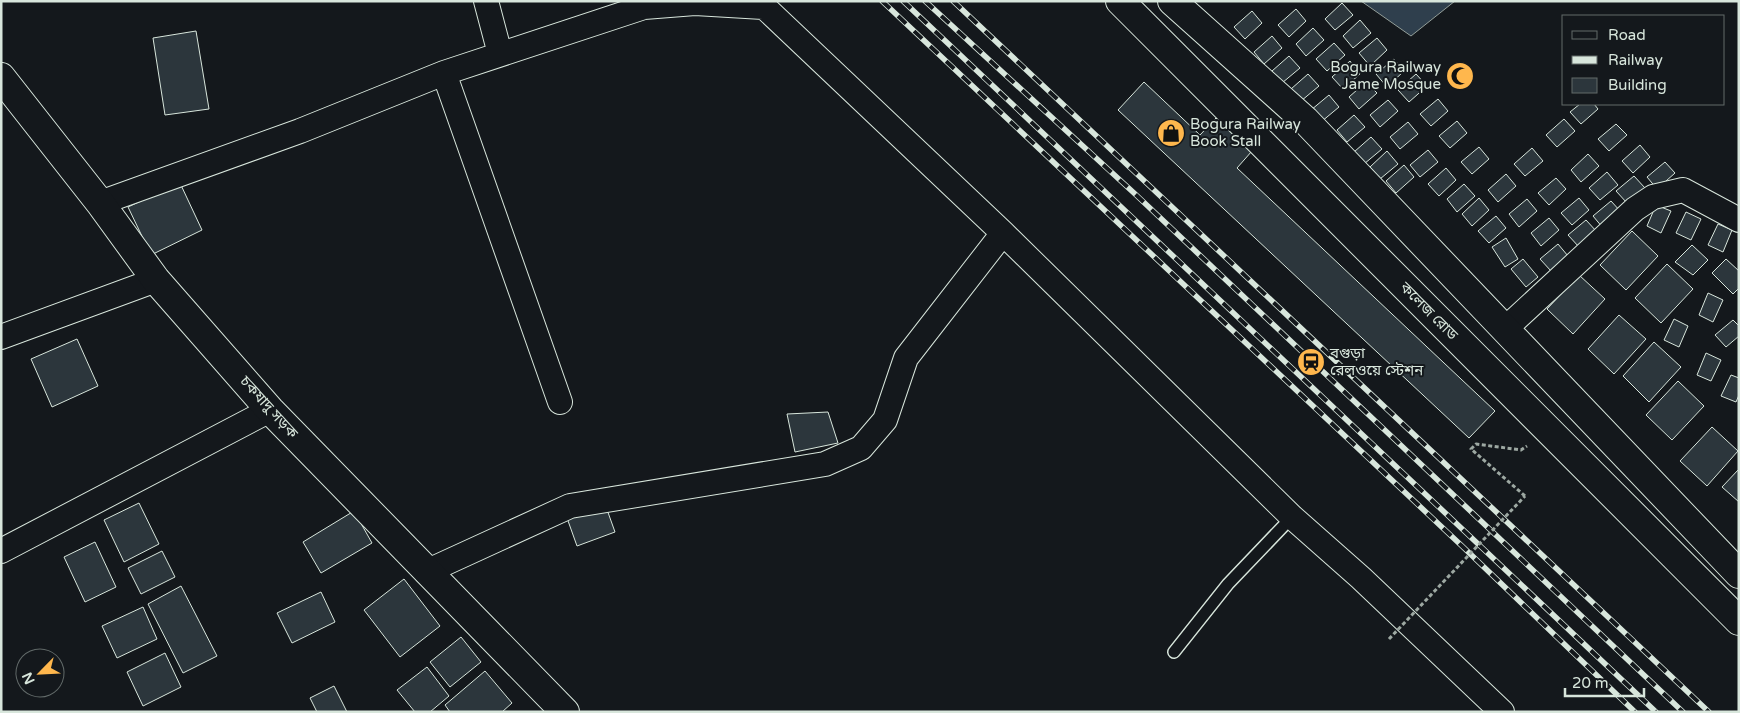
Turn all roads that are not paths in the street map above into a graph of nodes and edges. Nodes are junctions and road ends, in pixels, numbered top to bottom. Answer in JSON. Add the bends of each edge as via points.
{"nodes":[{"id":1,"x":486,"y":1,"type":"edge"},
{"id":2,"x":1120,"y":1,"type":"edge"},
{"id":3,"x":1172,"y":1,"type":"edge"},
{"id":4,"x":761,"y":4,"type":"edge"},
{"id":5,"x":500,"y":54,"type":"junction"},
{"id":6,"x":444,"y":73,"type":"junction"},
{"id":7,"x":1,"y":77,"type":"edge"},
{"id":8,"x":100,"y":203,"type":"junction"},
{"id":9,"x":1739,"y":220,"type":"edge"},
{"id":10,"x":1003,"y":233,"type":"junction"},
{"id":11,"x":156,"y":280,"type":"junction"},
{"id":12,"x":1505,"y":329,"type":"junction"},
{"id":13,"x":1,"y":337,"type":"edge"},
{"id":14,"x":560,"y":402,"type":"dead end"},
{"id":15,"x":270,"y":410,"type":"junction"},
{"id":16,"x":1292,"y":517,"type":"junction"},
{"id":17,"x":1,"y":551,"type":"edge"},
{"id":18,"x":426,"y":572,"type":"junction"},
{"id":19,"x":1739,"y":574,"type":"edge"},
{"id":20,"x":1739,"y":621,"type":"edge"},
{"id":21,"x":1174,"y":652,"type":"dead end"},
{"id":22,"x":565,"y":712,"type":"edge"},
{"id":23,"x":1502,"y":712,"type":"edge"}],
"edges":[{"from":1,"to":5,"type":"street"},
{"from":2,"to":20,"type":"main road","name":"কলেজ রোড"},
{"from":3,"to":12,"type":"main road","via":[[1306,121]]},
{"from":4,"to":5,"type":"street","via":[[695,3],[644,7]]},
{"from":4,"to":10,"type":"street"},
{"from":5,"to":6,"type":"street"},
{"from":6,"to":8,"type":"street","via":[[300,131]]},
{"from":6,"to":14,"type":"street"},
{"from":7,"to":8,"type":"main road","name":"চকযাদু সড়ক"},
{"from":8,"to":11,"type":"main road","name":"চকযাদু সড়ক"},
{"from":9,"to":12,"type":"street","via":[[1683,190],[1654,197],[1635,209]]},
{"from":10,"to":16,"type":"street"},
{"from":10,"to":18,"type":"street","via":[[906,358],[885,420],[861,448],[825,464],[570,506]]},
{"from":11,"to":13,"type":"street"},
{"from":11,"to":15,"type":"main road","name":"চকযাদু সড়ক"},
{"from":12,"to":19,"type":"main road"},
{"from":15,"to":17,"type":"street"},
{"from":15,"to":18,"type":"main road","name":"চকযাদু সড়ক"},
{"from":16,"to":21,"type":"lane","via":[[1228,584]]},
{"from":16,"to":23,"type":"street"},
{"from":18,"to":22,"type":"main road","name":"চকযাদু সড়ক"}]}
